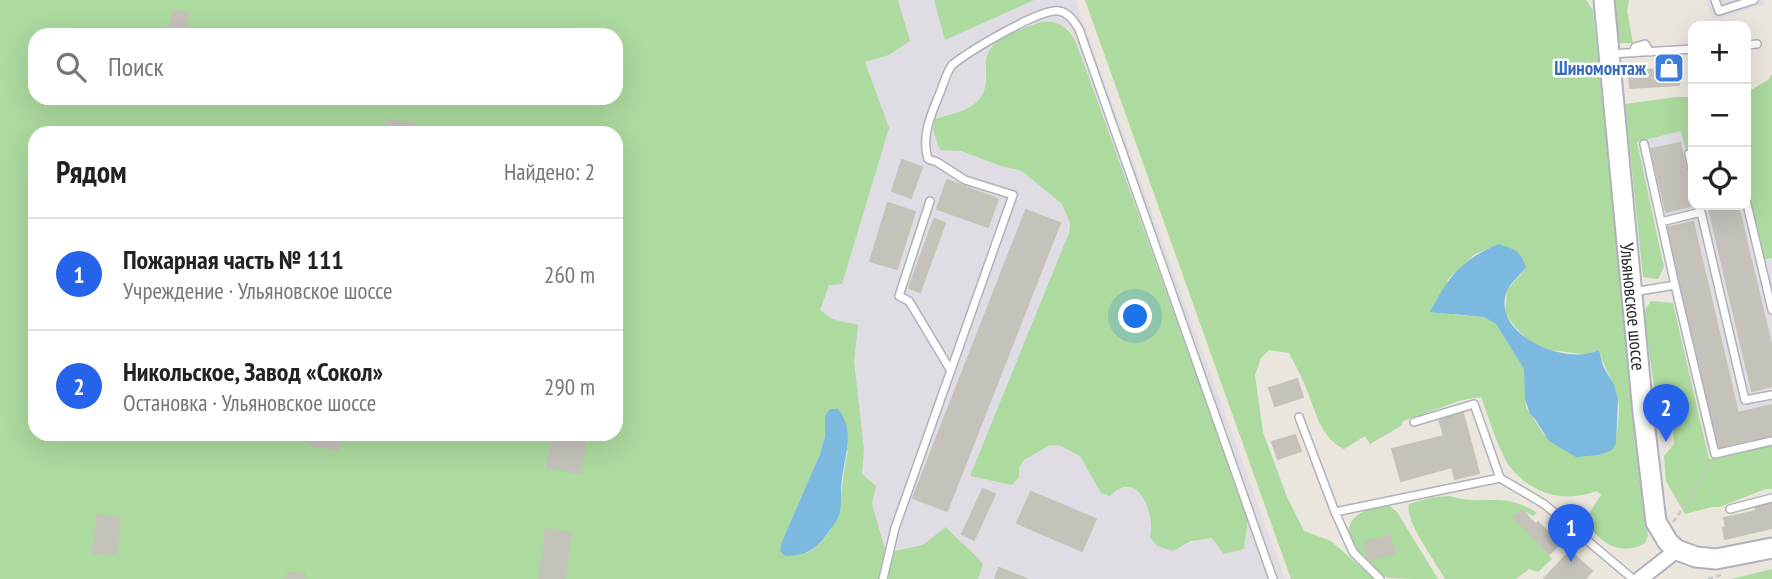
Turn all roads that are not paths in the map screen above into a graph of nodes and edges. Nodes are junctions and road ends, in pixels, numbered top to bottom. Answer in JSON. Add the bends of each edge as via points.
{"nodes":[{"id":1,"x":1604,"y":0,"type":"edge"},
{"id":2,"x":1715,"y":0,"type":"edge"},
{"id":3,"x":1754,"y":0,"type":"edge"},
{"id":4,"x":1757,"y":44,"type":"dead end"},
{"id":5,"x":1751,"y":45,"type":"edge"},
{"id":6,"x":1688,"y":49,"type":"edge"},
{"id":7,"x":1609,"y":54,"type":"junction"},
{"id":8,"x":1644,"y":144,"type":"dead end"},
{"id":9,"x":929,"y":201,"type":"dead end"},
{"id":10,"x":1697,"y":210,"type":"edge"},
{"id":11,"x":1700,"y":210,"type":"edge"},
{"id":12,"x":1748,"y":210,"type":"edge"},
{"id":13,"x":1661,"y":222,"type":"junction"},
{"id":14,"x":1675,"y":285,"type":"junction"},
{"id":15,"x":1632,"y":292,"type":"junction"},
{"id":16,"x":1772,"y":310,"type":"edge"},
{"id":17,"x":951,"y":371,"type":"junction"},
{"id":18,"x":1772,"y":395,"type":"edge"},
{"id":19,"x":1299,"y":417,"type":"dead end"},
{"id":20,"x":1413,"y":422,"type":"dead end"},
{"id":21,"x":1772,"y":441,"type":"edge"},
{"id":22,"x":1500,"y":478,"type":"junction"},
{"id":23,"x":1772,"y":498,"type":"edge"},
{"id":24,"x":1730,"y":509,"type":"dead end"},
{"id":25,"x":1335,"y":512,"type":"junction"},
{"id":26,"x":1772,"y":548,"type":"edge"},
{"id":27,"x":1677,"y":550,"type":"junction"},
{"id":28,"x":883,"y":579,"type":"edge"},
{"id":29,"x":1273,"y":579,"type":"edge"},
{"id":30,"x":1380,"y":579,"type":"edge"},
{"id":31,"x":1633,"y":579,"type":"edge"},
{"id":32,"x":1640,"y":579,"type":"edge"}],
"edges":[{"from":1,"to":7,"type":"main road","name":"Ульяновское шоссе"},
{"from":2,"to":3,"type":"lane","via":[[1719,12]]},
{"from":4,"to":5,"type":"lane"},
{"from":6,"to":7,"type":"lane","via":[[1650,52],[1640,44],[1633,53]]},
{"from":7,"to":15,"type":"main road","name":"Ульяновское шоссе"},
{"from":8,"to":13,"type":"lane"},
{"from":9,"to":17,"type":"lane","via":[[899,296],[909,301]]},
{"from":10,"to":13,"type":"lane"},
{"from":11,"to":18,"type":"lane","via":[[1745,400]]},
{"from":12,"to":16,"type":"lane"},
{"from":13,"to":14,"type":"lane"},
{"from":14,"to":15,"type":"lane"},
{"from":14,"to":21,"type":"lane","via":[[1715,454]]},
{"from":15,"to":27,"type":"main road","name":"Ульяновское шоссе","via":[[1654,510],[1661,533]]},
{"from":17,"to":28,"type":"lane","via":[[895,528]]},
{"from":17,"to":29,"type":"lane","via":[[1013,195],[965,180],[928,159],[927,130],[952,65],[1038,14],[1058,11],[1079,29]]},
{"from":19,"to":25,"type":"lane"},
{"from":20,"to":22,"type":"lane","via":[[1475,404]]},
{"from":22,"to":25,"type":"lane"},
{"from":22,"to":31,"type":"lane","via":[[1544,504]]},
{"from":23,"to":24,"type":"lane"},
{"from":25,"to":30,"type":"lane","via":[[1353,552]]},
{"from":26,"to":27,"type":"main road","via":[[1716,559]]},
{"from":27,"to":32,"type":"street"}]}
